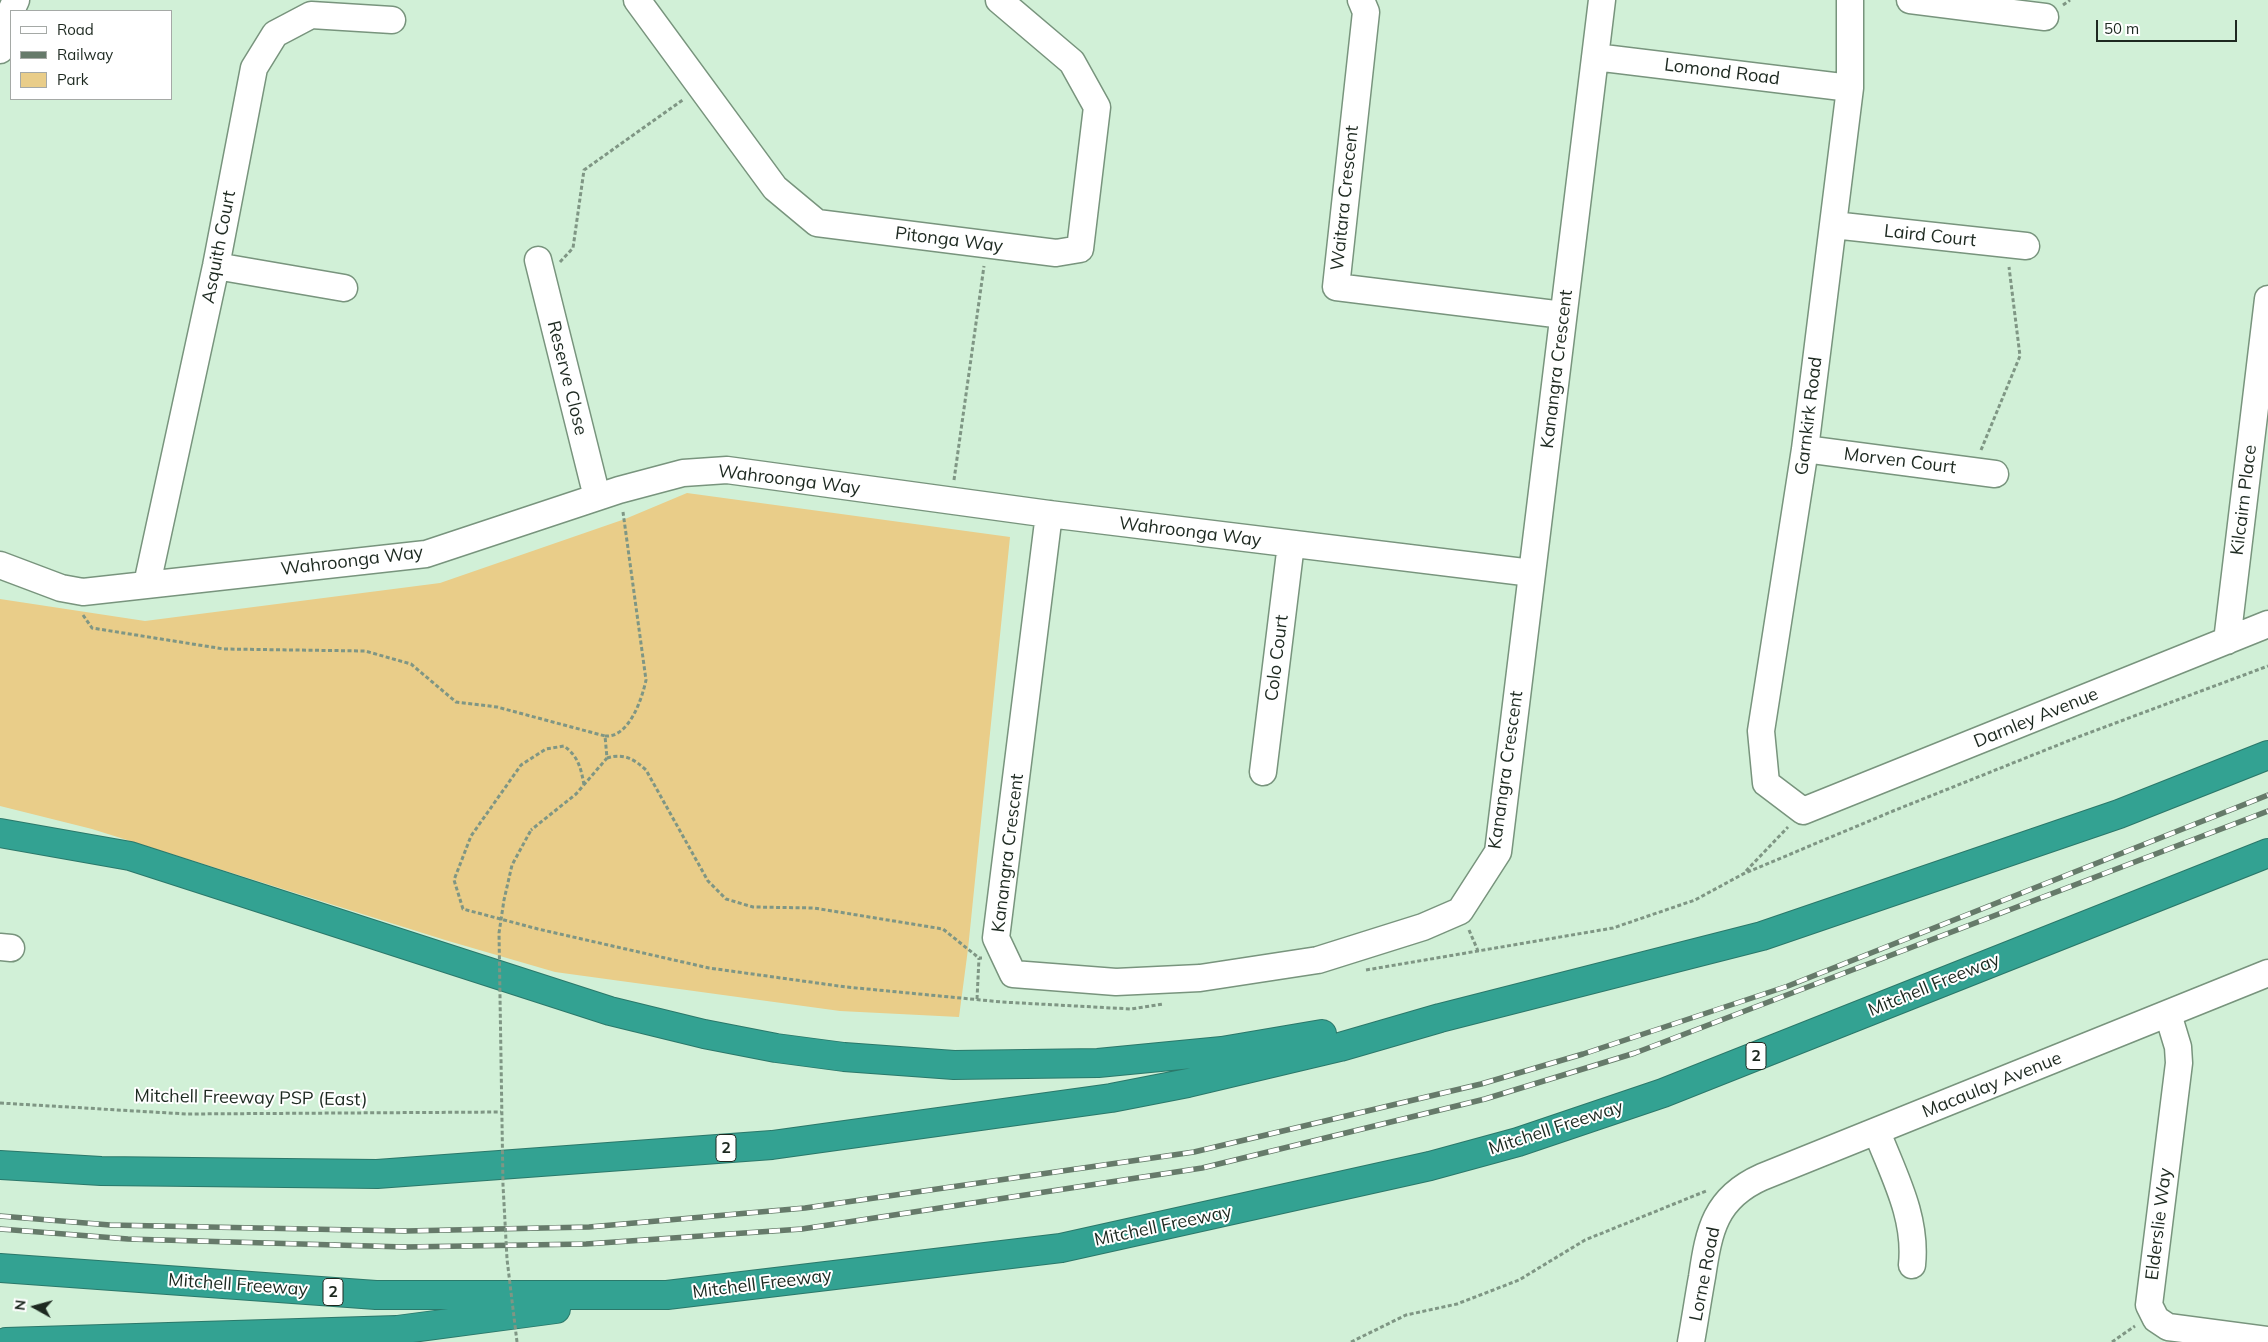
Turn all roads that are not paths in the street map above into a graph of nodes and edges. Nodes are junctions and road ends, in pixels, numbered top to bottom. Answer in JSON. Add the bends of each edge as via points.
{"nodes":[{"id":1,"x":637,"y":0,"type":"edge"},
{"id":2,"x":999,"y":0,"type":"edge"},
{"id":3,"x":1361,"y":0,"type":"edge"},
{"id":4,"x":1602,"y":0,"type":"edge"},
{"id":5,"x":1850,"y":0,"type":"edge"},
{"id":6,"x":1910,"y":0,"type":"edge"},
{"id":7,"x":10,"y":14,"type":"edge"},
{"id":8,"x":2045,"y":17,"type":"dead end"},
{"id":9,"x":392,"y":20,"type":"dead end"},
{"id":10,"x":0,"y":50,"type":"edge"},
{"id":11,"x":1595,"y":57,"type":"junction"},
{"id":12,"x":1850,"y":88,"type":"junction"},
{"id":13,"x":1833,"y":225,"type":"junction"},
{"id":14,"x":2016,"y":245,"type":"road end"},
{"id":15,"x":216,"y":266,"type":"junction"},
{"id":16,"x":541,"y":270,"type":"road end"},
{"id":17,"x":344,"y":288,"type":"dead end"},
{"id":18,"x":2268,"y":299,"type":"edge"},
{"id":19,"x":2268,"y":304,"type":"edge"},
{"id":20,"x":1564,"y":315,"type":"junction"},
{"id":21,"x":1805,"y":449,"type":"junction"},
{"id":22,"x":1984,"y":472,"type":"road end"},
{"id":23,"x":608,"y":493,"type":"junction"},
{"id":24,"x":1049,"y":514,"type":"junction"},
{"id":25,"x":1291,"y":544,"type":"junction"},
{"id":26,"x":0,"y":565,"type":"edge"},
{"id":27,"x":1532,"y":574,"type":"junction"},
{"id":28,"x":147,"y":584,"type":"junction"},
{"id":29,"x":2268,"y":624,"type":"edge"},
{"id":30,"x":2227,"y":641,"type":"junction"},
{"id":31,"x":2268,"y":755,"type":"edge"},
{"id":32,"x":1262,"y":772,"type":"dead end"},
{"id":33,"x":1803,"y":811,"type":"joint"},
{"id":34,"x":0,"y":833,"type":"edge"},
{"id":35,"x":2268,"y":852,"type":"edge"},
{"id":36,"x":2268,"y":973,"type":"edge"},
{"id":37,"x":2168,"y":1014,"type":"junction"},
{"id":38,"x":1440,"y":1018,"type":"junction"},
{"id":39,"x":1877,"y":1132,"type":"junction"},
{"id":40,"x":0,"y":1165,"type":"edge"},
{"id":41,"x":1722,"y":1207,"type":"joint"},
{"id":42,"x":1912,"y":1265,"type":"dead end"},
{"id":43,"x":0,"y":1268,"type":"edge"},
{"id":44,"x":667,"y":1295,"type":"junction"},
{"id":45,"x":2268,"y":1340,"type":"edge"},
{"id":46,"x":6,"y":1342,"type":"edge"},
{"id":47,"x":1692,"y":1342,"type":"edge"}],
"edges":[{"from":1,"to":2,"type":"street","name":"Pitonga Way","via":[[775,188],[817,224],[1056,253],[1080,249],[1097,107],[1072,62]]},
{"from":3,"to":20,"type":"street","name":"Waitara Crescent","via":[[1366,12],[1336,287]]},
{"from":4,"to":11,"type":"street","name":"Kanangra Crescent"},
{"from":5,"to":12,"type":"street","name":"Garnkirk Road"},
{"from":6,"to":8,"type":"street"},
{"from":7,"to":10,"type":"street"},
{"from":9,"to":15,"type":"street","name":"Asquith Court","via":[[312,15],[275,34],[254,68]]},
{"from":11,"to":12,"type":"street","name":"Lomond Road"},
{"from":11,"to":20,"type":"street","name":"Kanangra Crescent"},
{"from":12,"to":13,"type":"street","name":"Garnkirk Road"},
{"from":13,"to":14,"type":"street","name":"Laird Court"},
{"from":13,"to":21,"type":"street","name":"Garnkirk Road"},
{"from":15,"to":17,"type":"street"},
{"from":15,"to":28,"type":"street","name":"Asquith Court"},
{"from":16,"to":23,"type":"street","name":"Reserve Close"},
{"from":18,"to":19,"type":"street","name":"Kilcairn Place"},
{"from":19,"to":30,"type":"street","name":"Kilcairn Place"},
{"from":20,"to":27,"type":"street","name":"Kanangra Crescent"},
{"from":21,"to":22,"type":"street","name":"Morven Court"},
{"from":21,"to":33,"type":"street","name":"Garnkirk Road","via":[[1761,731],[1766,783]]},
{"from":23,"to":24,"type":"street","name":"Wahroonga Way","via":[[683,473],[728,470]]},
{"from":23,"to":28,"type":"street","name":"Wahroonga Way","via":[[426,554]]},
{"from":24,"to":25,"type":"street","name":"Wahroonga Way"},
{"from":24,"to":27,"type":"street","name":"Kanangra Crescent","via":[[996,938],[1013,974],[1116,982],[1200,978],[1318,960],[1424,927],[1460,911],[1498,852]]},
{"from":25,"to":27,"type":"street","name":"Wahroonga Way"},
{"from":25,"to":32,"type":"street","name":"Colo Court"},
{"from":26,"to":28,"type":"street","name":"Wahroonga Way","via":[[61,588],[83,592]]},
{"from":29,"to":30,"type":"street","name":"Darnley Avenue"},
{"from":30,"to":33,"type":"street","name":"Darnley Avenue"},
{"from":31,"to":38,"type":"highway","number":"2","via":[[2119,814],[1762,936]]},
{"from":34,"to":38,"type":"highway","via":[[130,856],[610,1011],[713,1036],[844,1057],[954,1066],[1098,1063],[1222,1051],[1366,1026]]},
{"from":35,"to":44,"type":"highway","name":"Mitchell Freeway","number":"2","via":[[1663,1093],[1500,1147],[1430,1166],[1061,1248]]},
{"from":36,"to":37,"type":"street","name":"Macaulay Avenue"},
{"from":37,"to":39,"type":"street","name":"Macaulay Avenue"},
{"from":37,"to":45,"type":"street","name":"Elderslie Way","via":[[2178,1047],[2179,1063],[2149,1305],[2161,1324],[2168,1327]]},
{"from":38,"to":40,"type":"highway","number":"2","via":[[1331,1049],[1111,1098],[772,1145],[377,1174],[101,1171]]},
{"from":39,"to":41,"type":"street","name":"Macaulay Avenue","via":[[1751,1182]]},
{"from":39,"to":42,"type":"street","via":[[1908,1211]]},
{"from":41,"to":47,"type":"street","name":"Lorne Road","via":[[1707,1241]]},
{"from":43,"to":44,"type":"highway","name":"Mitchell Freeway","number":"2","via":[[376,1295]]},
{"from":44,"to":46,"type":"highway","via":[[397,1330]]}]}
